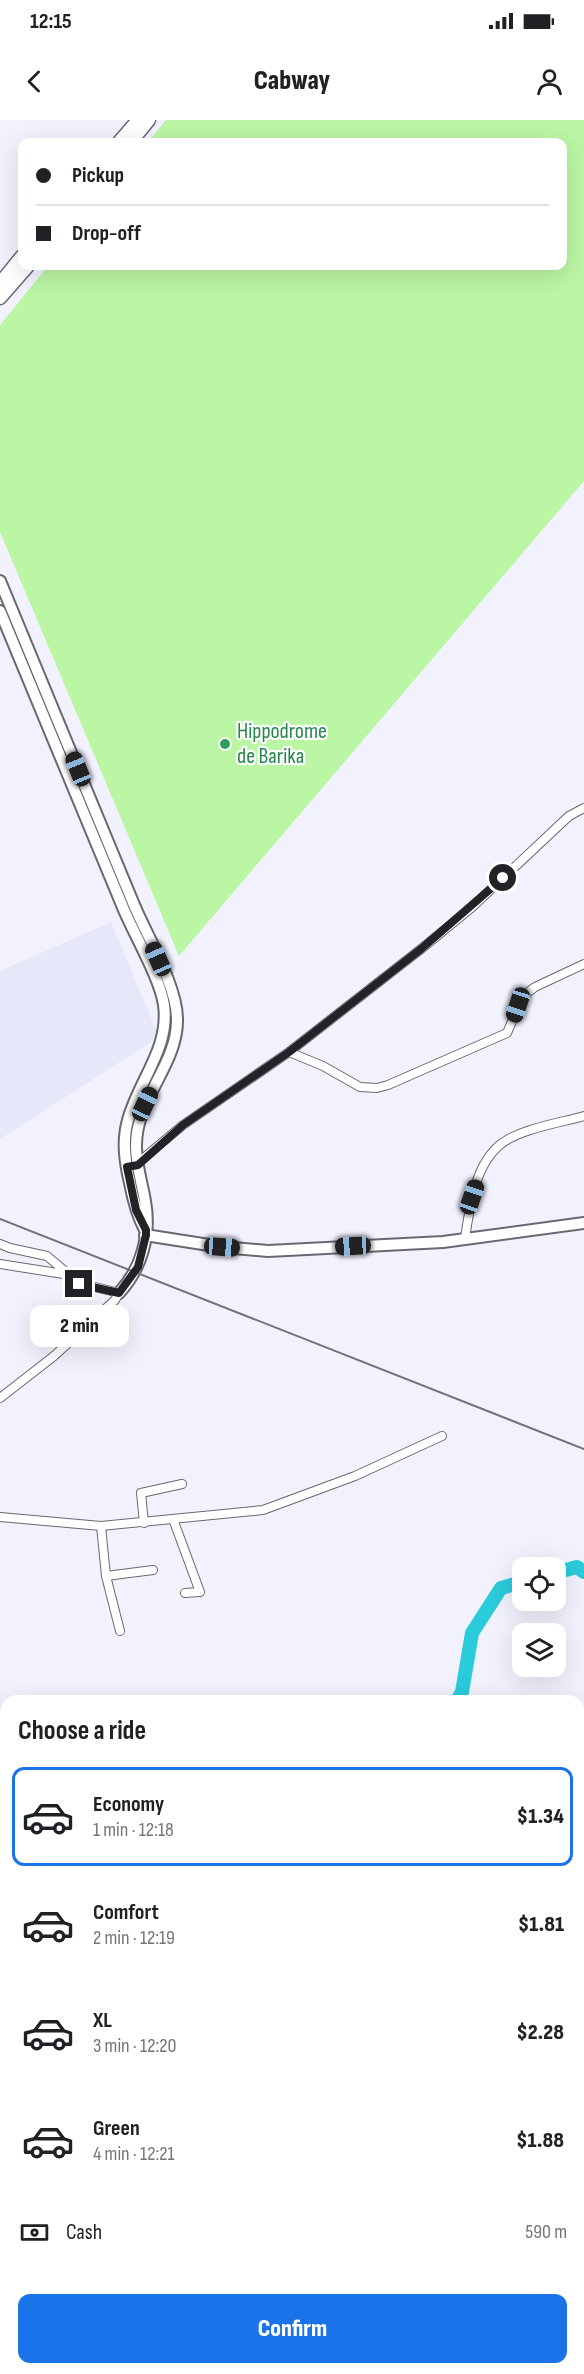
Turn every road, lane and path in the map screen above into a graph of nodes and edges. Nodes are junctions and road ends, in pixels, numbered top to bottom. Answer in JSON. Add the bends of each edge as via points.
{"nodes":[{"id":1,"x":138,"y":120,"type":"edge"},
{"id":2,"x":149,"y":120,"type":"edge"},
{"id":3,"x":122,"y":138,"type":"edge"},
{"id":4,"x":134,"y":138,"type":"edge"},
{"id":5,"x":18,"y":261,"type":"edge"},
{"id":6,"x":24,"y":270,"type":"edge"},
{"id":7,"x":0,"y":283,"type":"edge"},
{"id":8,"x":0,"y":298,"type":"edge"},
{"id":9,"x":0,"y":581,"type":"edge"},
{"id":10,"x":0,"y":611,"type":"edge"},
{"id":11,"x":584,"y":808,"type":"edge"},
{"id":12,"x":584,"y":964,"type":"edge"},
{"id":13,"x":289,"y":1052,"type":"junction"},
{"id":14,"x":584,"y":1116,"type":"edge"},
{"id":15,"x":132,"y":1166,"type":"junction"},
{"id":16,"x":584,"y":1223,"type":"edge"},
{"id":17,"x":146,"y":1233,"type":"junction"},
{"id":18,"x":465,"y":1238,"type":"junction"},
{"id":19,"x":0,"y":1244,"type":"edge"},
{"id":20,"x":0,"y":1264,"type":"edge"},
{"id":21,"x":70,"y":1275,"type":"junction"},
{"id":22,"x":119,"y":1293,"type":"junction"},
{"id":23,"x":0,"y":1398,"type":"edge"},
{"id":24,"x":442,"y":1436,"type":"dead end"},
{"id":25,"x":182,"y":1484,"type":"dead end"},
{"id":26,"x":0,"y":1517,"type":"edge"},
{"id":27,"x":173,"y":1519,"type":"junction"},
{"id":28,"x":144,"y":1523,"type":"junction"},
{"id":29,"x":101,"y":1526,"type":"junction"},
{"id":30,"x":153,"y":1570,"type":"dead end"},
{"id":31,"x":106,"y":1576,"type":"junction"},
{"id":32,"x":185,"y":1593,"type":"dead end"},
{"id":33,"x":120,"y":1631,"type":"dead end"}],
"edges":[{"from":1,"to":3,"type":"main road"},
{"from":2,"to":4,"type":"main road"},
{"from":5,"to":7,"type":"main road"},
{"from":6,"to":8,"type":"main road"},
{"from":9,"to":15,"type":"street","via":[[174,998],[176,1037],[141,1112]]},
{"from":10,"to":15,"type":"street","via":[[163,998],[162,1042],[126,1128],[124,1148]]},
{"from":11,"to":13,"type":"street","via":[[569,816],[429,943]]},
{"from":12,"to":13,"type":"street","via":[[523,996],[507,1033],[382,1086],[360,1087]]},
{"from":13,"to":15,"type":"street","via":[[183,1125]]},
{"from":14,"to":18,"type":"street","via":[[515,1136],[500,1145],[488,1159],[472,1197]]},
{"from":15,"to":17,"type":"street","via":[[136,1210]]},
{"from":16,"to":18,"type":"street"},
{"from":17,"to":18,"type":"street","via":[[268,1251]]},
{"from":17,"to":22,"type":"street","via":[[138,1267]]},
{"from":19,"to":21,"type":"street","via":[[47,1256]]},
{"from":20,"to":21,"type":"street"},
{"from":21,"to":22,"type":"street","via":[[79,1284]]},
{"from":22,"to":23,"type":"street","via":[[54,1356]]},
{"from":24,"to":27,"type":"street","via":[[355,1476],[263,1510]]},
{"from":25,"to":28,"type":"street","via":[[141,1493]]},
{"from":26,"to":29,"type":"street"},
{"from":27,"to":28,"type":"street"},
{"from":27,"to":32,"type":"street","via":[[200,1592]]},
{"from":28,"to":29,"type":"street"},
{"from":29,"to":31,"type":"street"},
{"from":30,"to":31,"type":"street"},
{"from":31,"to":33,"type":"street"}]}
